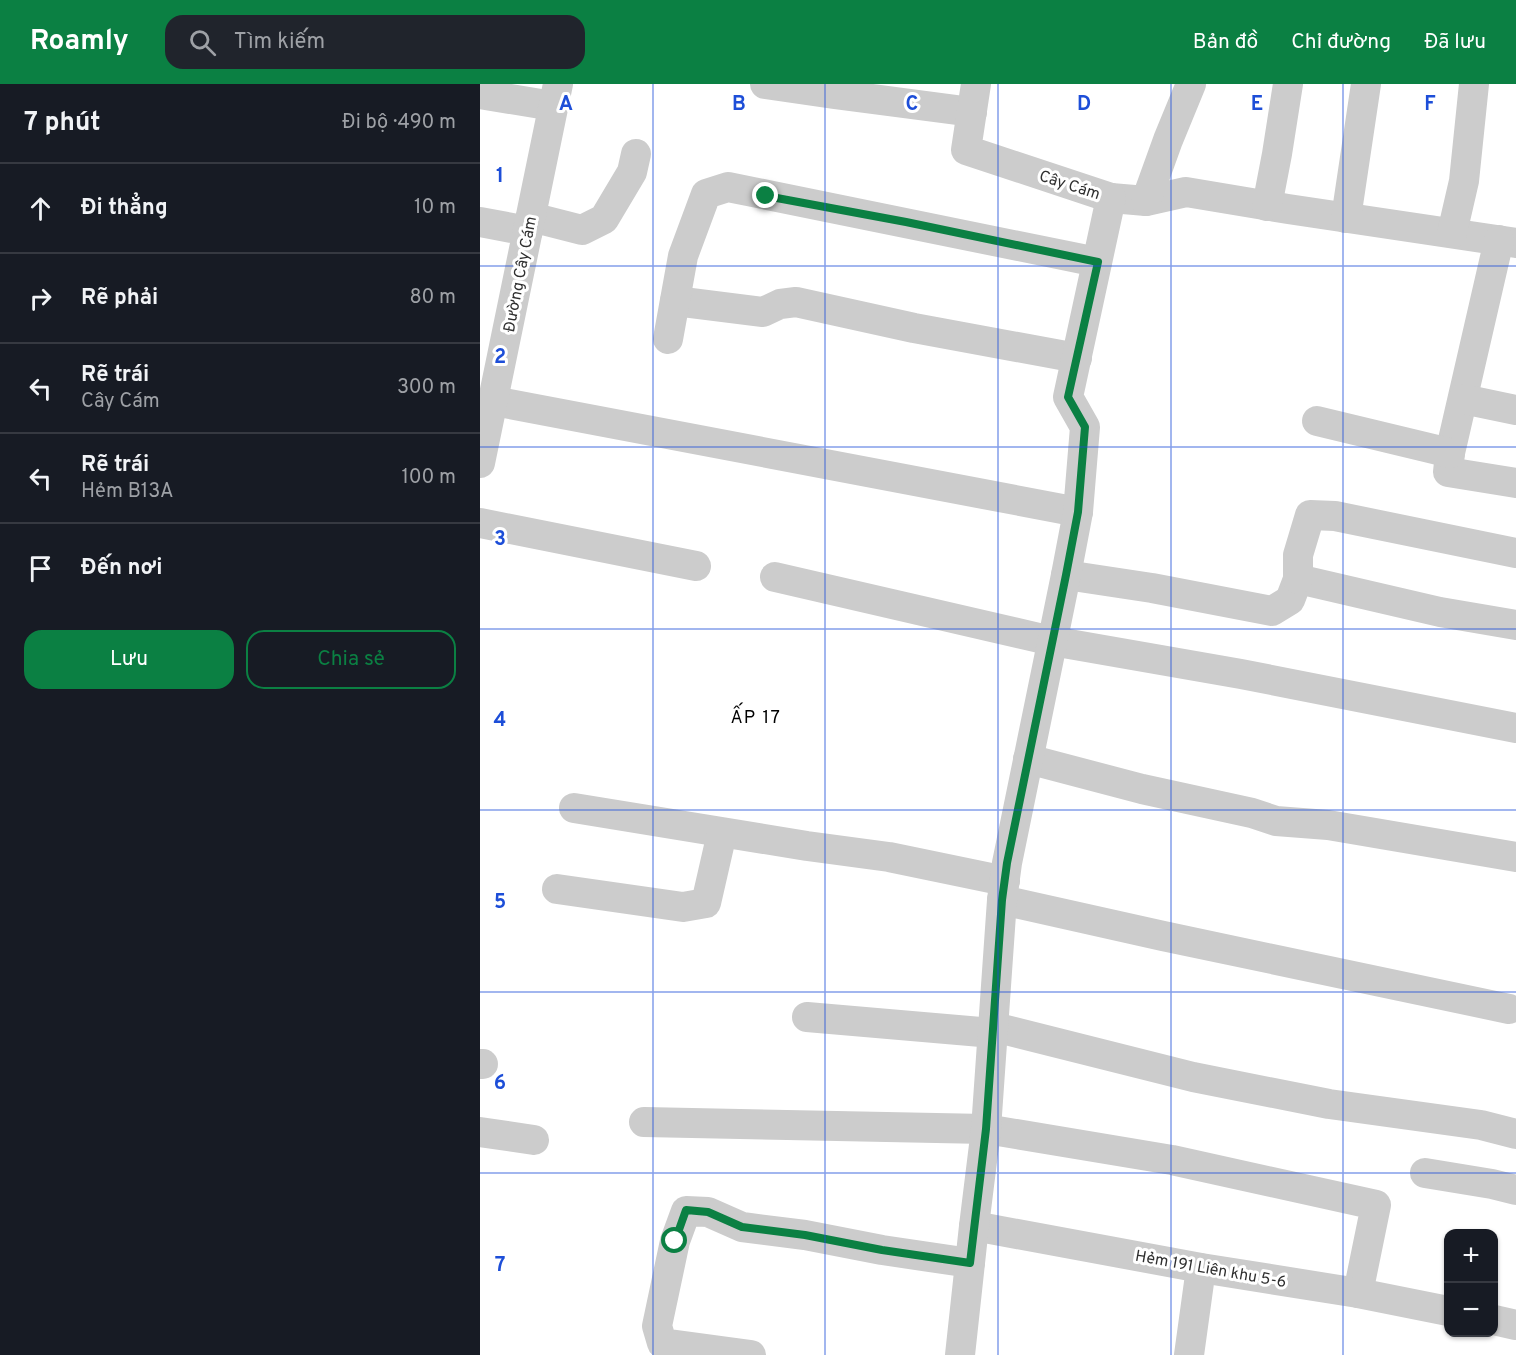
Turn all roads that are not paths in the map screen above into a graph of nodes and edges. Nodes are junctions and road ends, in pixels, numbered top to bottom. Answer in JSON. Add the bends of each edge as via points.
{"nodes":[{"id":1,"x":765,"y":84,"type":"edge"},
{"id":2,"x":1191,"y":84,"type":"edge"},
{"id":3,"x":1288,"y":84,"type":"edge"},
{"id":4,"x":1366,"y":84,"type":"edge"},
{"id":5,"x":1474,"y":84,"type":"edge"},
{"id":6,"x":480,"y":94,"type":"edge"},
{"id":7,"x":555,"y":95,"type":"edge"},
{"id":8,"x":974,"y":98,"type":"edge"},
{"id":9,"x":636,"y":154,"type":"dead end"},
{"id":10,"x":1112,"y":198,"type":"junction"},
{"id":11,"x":1146,"y":201,"type":"junction"},
{"id":12,"x":1267,"y":206,"type":"junction"},
{"id":13,"x":1346,"y":218,"type":"junction"},
{"id":14,"x":480,"y":222,"type":"edge"},
{"id":15,"x":529,"y":224,"type":"junction"},
{"id":16,"x":1452,"y":233,"type":"junction"},
{"id":17,"x":1508,"y":242,"type":"edge"},
{"id":18,"x":1098,"y":262,"type":"junction"},
{"id":19,"x":675,"y":301,"type":"junction"},
{"id":20,"x":668,"y":339,"type":"dead end"},
{"id":21,"x":1077,"y":358,"type":"junction"},
{"id":22,"x":1462,"y":399,"type":"junction"},
{"id":23,"x":488,"y":408,"type":"edge"},
{"id":24,"x":1516,"y":410,"type":"edge"},
{"id":25,"x":1317,"y":422,"type":"dead end"},
{"id":26,"x":480,"y":463,"type":"edge"},
{"id":27,"x":1449,"y":463,"type":"junction"},
{"id":28,"x":1516,"y":483,"type":"edge"},
{"id":29,"x":1078,"y":512,"type":"junction"},
{"id":30,"x":480,"y":523,"type":"edge"},
{"id":31,"x":1516,"y":553,"type":"edge"},
{"id":32,"x":696,"y":566,"type":"dead end"},
{"id":33,"x":1066,"y":575,"type":"junction"},
{"id":34,"x":775,"y":577,"type":"dead end"},
{"id":35,"x":1298,"y":579,"type":"junction"},
{"id":36,"x":1516,"y":625,"type":"edge"},
{"id":37,"x":1052,"y":641,"type":"junction"},
{"id":38,"x":1516,"y":728,"type":"edge"},
{"id":39,"x":1028,"y":759,"type":"junction"},
{"id":40,"x":574,"y":808,"type":"dead end"},
{"id":41,"x":722,"y":833,"type":"junction"},
{"id":42,"x":1516,"y":857,"type":"edge"},
{"id":43,"x":557,"y":889,"type":"dead end"},
{"id":44,"x":1004,"y":891,"type":"junction"},
{"id":45,"x":1509,"y":1009,"type":"dead end"},
{"id":46,"x":807,"y":1017,"type":"dead end"},
{"id":47,"x":994,"y":1030,"type":"junction"},
{"id":48,"x":644,"y":1122,"type":"dead end"},
{"id":49,"x":986,"y":1129,"type":"junction"},
{"id":50,"x":480,"y":1132,"type":"edge"},
{"id":51,"x":1516,"y":1134,"type":"edge"},
{"id":52,"x":534,"y":1140,"type":"dead end"},
{"id":53,"x":1425,"y":1173,"type":"dead end"},
{"id":54,"x":1516,"y":1190,"type":"edge"},
{"id":55,"x":974,"y":1226,"type":"junction"},
{"id":56,"x":970,"y":1263,"type":"junction"},
{"id":57,"x":1201,"y":1268,"type":"junction"},
{"id":58,"x":1358,"y":1293,"type":"junction"},
{"id":59,"x":1444,"y":1310,"type":"edge"},
{"id":60,"x":1498,"y":1321,"type":"edge"},
{"id":61,"x":1516,"y":1325,"type":"edge"},
{"id":62,"x":751,"y":1355,"type":"edge"},
{"id":63,"x":960,"y":1355,"type":"edge"},
{"id":64,"x":1189,"y":1355,"type":"edge"}],
"edges":[{"from":1,"to":8,"type":"street","via":[[834,94]]},
{"from":2,"to":11,"type":"street"},
{"from":3,"to":12,"type":"street"},
{"from":4,"to":13,"type":"street"},
{"from":5,"to":16,"type":"street","via":[[1464,181]]},
{"from":6,"to":7,"type":"street"},
{"from":7,"to":15,"type":"street","name":"Đường Cây Cám"},
{"from":8,"to":10,"type":"street","name":"Cây Cám","via":[[966,150]]},
{"from":9,"to":15,"type":"street","via":[[632,172],[604,219],[582,230]]},
{"from":10,"to":11,"type":"street"},
{"from":10,"to":18,"type":"street","name":"Cây Cám"},
{"from":11,"to":12,"type":"street","via":[[1186,192]]},
{"from":12,"to":13,"type":"street"},
{"from":13,"to":16,"type":"street"},
{"from":14,"to":15,"type":"street"},
{"from":15,"to":23,"type":"street","name":"Đường Cây Cám"},
{"from":16,"to":17,"type":"street"},
{"from":17,"to":22,"type":"street"},
{"from":18,"to":19,"type":"street","via":[[728,187],[706,194],[683,256]]},
{"from":18,"to":21,"type":"street","name":"Cây Cám"},
{"from":19,"to":20,"type":"street"},
{"from":19,"to":21,"type":"street","via":[[763,312],[796,302]]},
{"from":21,"to":29,"type":"street","name":"Cây Cám","via":[[1068,397],[1085,427]]},
{"from":22,"to":24,"type":"street"},
{"from":22,"to":27,"type":"street"},
{"from":23,"to":26,"type":"street","name":"Đường Cây Cám"},
{"from":23,"to":29,"type":"street"},
{"from":25,"to":27,"type":"street"},
{"from":27,"to":28,"type":"street"},
{"from":29,"to":33,"type":"street","name":"Cây Cám"},
{"from":30,"to":32,"type":"street"},
{"from":31,"to":35,"type":"street","via":[[1335,516],[1310,515],[1298,555]]},
{"from":33,"to":35,"type":"street","via":[[1272,611],[1290,600]]},
{"from":33,"to":37,"type":"street","name":"Cây Cám"},
{"from":34,"to":37,"type":"street"},
{"from":35,"to":36,"type":"street"},
{"from":37,"to":38,"type":"street"},
{"from":37,"to":39,"type":"street","name":"Cây Cám"},
{"from":39,"to":42,"type":"street","via":[[1276,821],[1328,825]]},
{"from":39,"to":44,"type":"street","name":"Cây Cám"},
{"from":40,"to":41,"type":"street"},
{"from":41,"to":43,"type":"street","via":[[706,903],[683,907]]},
{"from":41,"to":44,"type":"street","via":[[889,857]]},
{"from":44,"to":45,"type":"street","via":[[1163,936]]},
{"from":44,"to":47,"type":"street","name":"Cây Cám"},
{"from":46,"to":47,"type":"street"},
{"from":47,"to":49,"type":"street","name":"Cây Cám"},
{"from":47,"to":51,"type":"street","via":[[1329,1104],[1481,1125]]},
{"from":48,"to":49,"type":"street"},
{"from":49,"to":55,"type":"street","name":"Cây Cám"},
{"from":49,"to":58,"type":"street","via":[[1172,1160],[1377,1205]]},
{"from":50,"to":52,"type":"street"},
{"from":53,"to":54,"type":"street"},
{"from":55,"to":56,"type":"street","name":"Cây Cám"},
{"from":55,"to":57,"type":"street","name":"Hẻm 191 Liên khu 5-6"},
{"from":56,"to":62,"type":"street","via":[[742,1227],[708,1212],[686,1210],[675,1241],[657,1326],[662,1343]]},
{"from":56,"to":63,"type":"street","name":"Cây Cám"},
{"from":57,"to":58,"type":"street","name":"Hẻm 191 Liên khu 5-6"},
{"from":57,"to":64,"type":"street"},
{"from":58,"to":59,"type":"street","name":"Hẻm 191 Liên khu 5-6"},
{"from":60,"to":61,"type":"street"}]}
